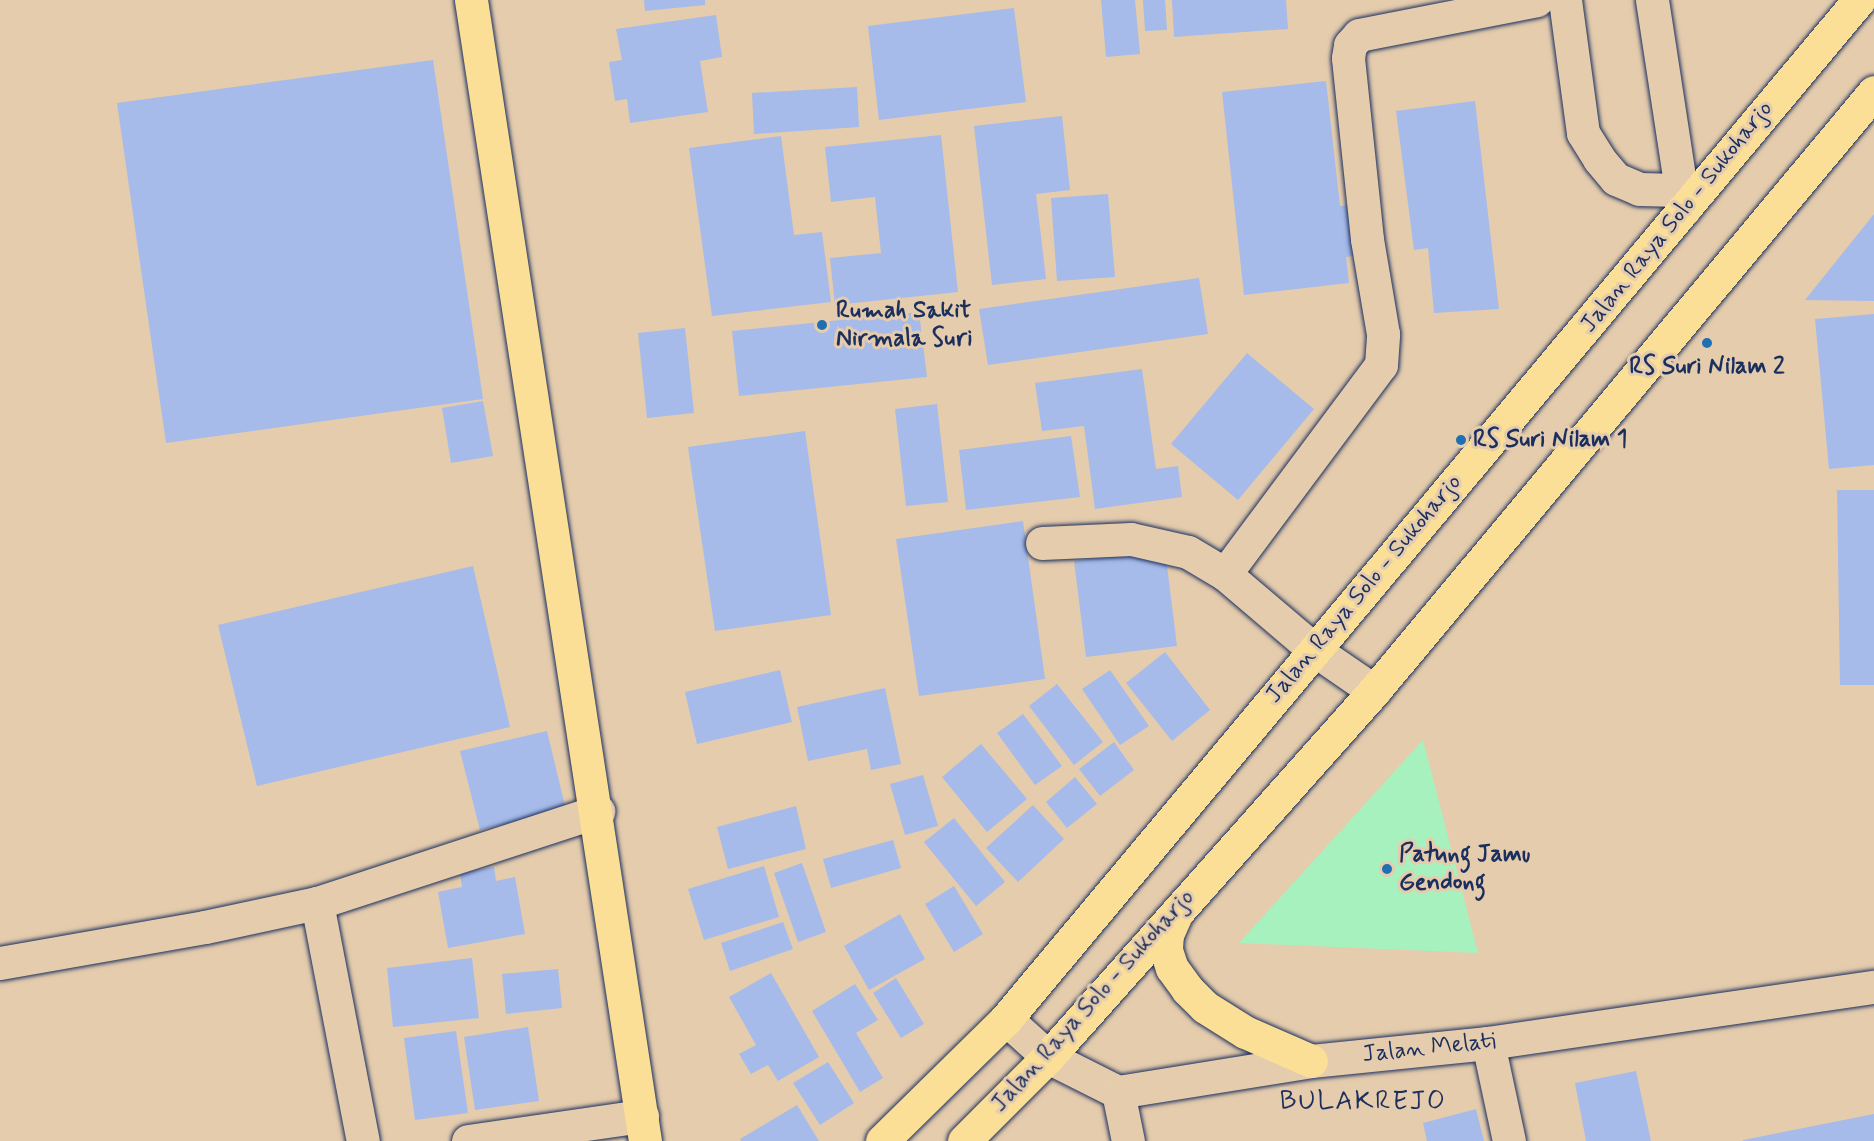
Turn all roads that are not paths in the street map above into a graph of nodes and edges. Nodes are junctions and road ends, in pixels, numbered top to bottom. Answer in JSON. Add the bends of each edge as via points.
{"nodes":[{"id":1,"x":471,"y":0,"type":"edge"},
{"id":2,"x":1537,"y":0,"type":"edge"},
{"id":3,"x":1565,"y":0,"type":"edge"},
{"id":4,"x":1652,"y":0,"type":"edge"},
{"id":5,"x":1859,"y":0,"type":"edge"},
{"id":6,"x":1874,"y":92,"type":"edge"},
{"id":7,"x":1682,"y":201,"type":"junction"},
{"id":8,"x":1042,"y":543,"type":"dead end"},
{"id":9,"x":1225,"y":574,"type":"junction"},
{"id":10,"x":1313,"y":649,"type":"junction"},
{"id":11,"x":1374,"y":691,"type":"junction"},
{"id":12,"x":598,"y":811,"type":"junction"},
{"id":13,"x":317,"y":903,"type":"junction"},
{"id":14,"x":1179,"y":907,"type":"junction"},
{"id":15,"x":0,"y":963,"type":"edge"},
{"id":16,"x":1874,"y":987,"type":"edge"},
{"id":17,"x":1006,"y":1018,"type":"junction"},
{"id":18,"x":1488,"y":1043,"type":"junction"},
{"id":19,"x":1048,"y":1057,"type":"junction"},
{"id":20,"x":1311,"y":1061,"type":"junction"},
{"id":21,"x":1118,"y":1092,"type":"junction"},
{"id":22,"x":644,"y":1129,"type":"edge"},
{"id":23,"x":363,"y":1141,"type":"edge"},
{"id":24,"x":468,"y":1141,"type":"edge"},
{"id":25,"x":882,"y":1141,"type":"edge"},
{"id":26,"x":964,"y":1141,"type":"edge"},
{"id":27,"x":1128,"y":1141,"type":"edge"},
{"id":28,"x":1509,"y":1141,"type":"edge"}],
"edges":[{"from":1,"to":12,"type":"main road"},
{"from":2,"to":9,"type":"street","via":[[1359,35],[1350,45],[1348,58],[1367,239],[1383,334],[1381,364]]},
{"from":3,"to":7,"type":"street","via":[[1583,133],[1616,179]]},
{"from":4,"to":7,"type":"street"},
{"from":5,"to":7,"type":"main road","name":"Jalan Raya Solo - Sukoharjo"},
{"from":6,"to":11,"type":"main road","name":"Jalan Raya Solo - Sukoharjo"},
{"from":7,"to":10,"type":"main road","name":"Jalan Raya Solo - Sukoharjo"},
{"from":8,"to":9,"type":"street","via":[[1131,539],[1188,552]]},
{"from":9,"to":10,"type":"street"},
{"from":10,"to":11,"type":"street"},
{"from":10,"to":17,"type":"main road","name":"Jalan Raya Solo - Sukoharjo"},
{"from":11,"to":14,"type":"main road","name":"Jalan Raya Solo - Sukoharjo"},
{"from":12,"to":13,"type":"street"},
{"from":12,"to":22,"type":"main road"},
{"from":13,"to":15,"type":"street"},
{"from":13,"to":23,"type":"street"},
{"from":14,"to":19,"type":"main road","name":"Jalan Raya Solo - Sukoharjo"},
{"from":14,"to":20,"type":"main road","via":[[1167,934],[1166,950],[1172,968],[1187,989],[1205,1007],[1245,1032]]},
{"from":16,"to":18,"type":"street","name":"Jalan Melati"},
{"from":17,"to":19,"type":"street"},
{"from":17,"to":25,"type":"main road","name":"Jalan Raya Solo - Sukoharjo"},
{"from":18,"to":20,"type":"street","name":"Jalan Melati"},
{"from":18,"to":28,"type":"street"},
{"from":19,"to":21,"type":"street"},
{"from":19,"to":26,"type":"main road","name":"Jalan Raya Solo - Sukoharjo"},
{"from":20,"to":21,"type":"street","name":"Jalan Melati"},
{"from":21,"to":27,"type":"street"},
{"from":22,"to":24,"type":"street"}]}
